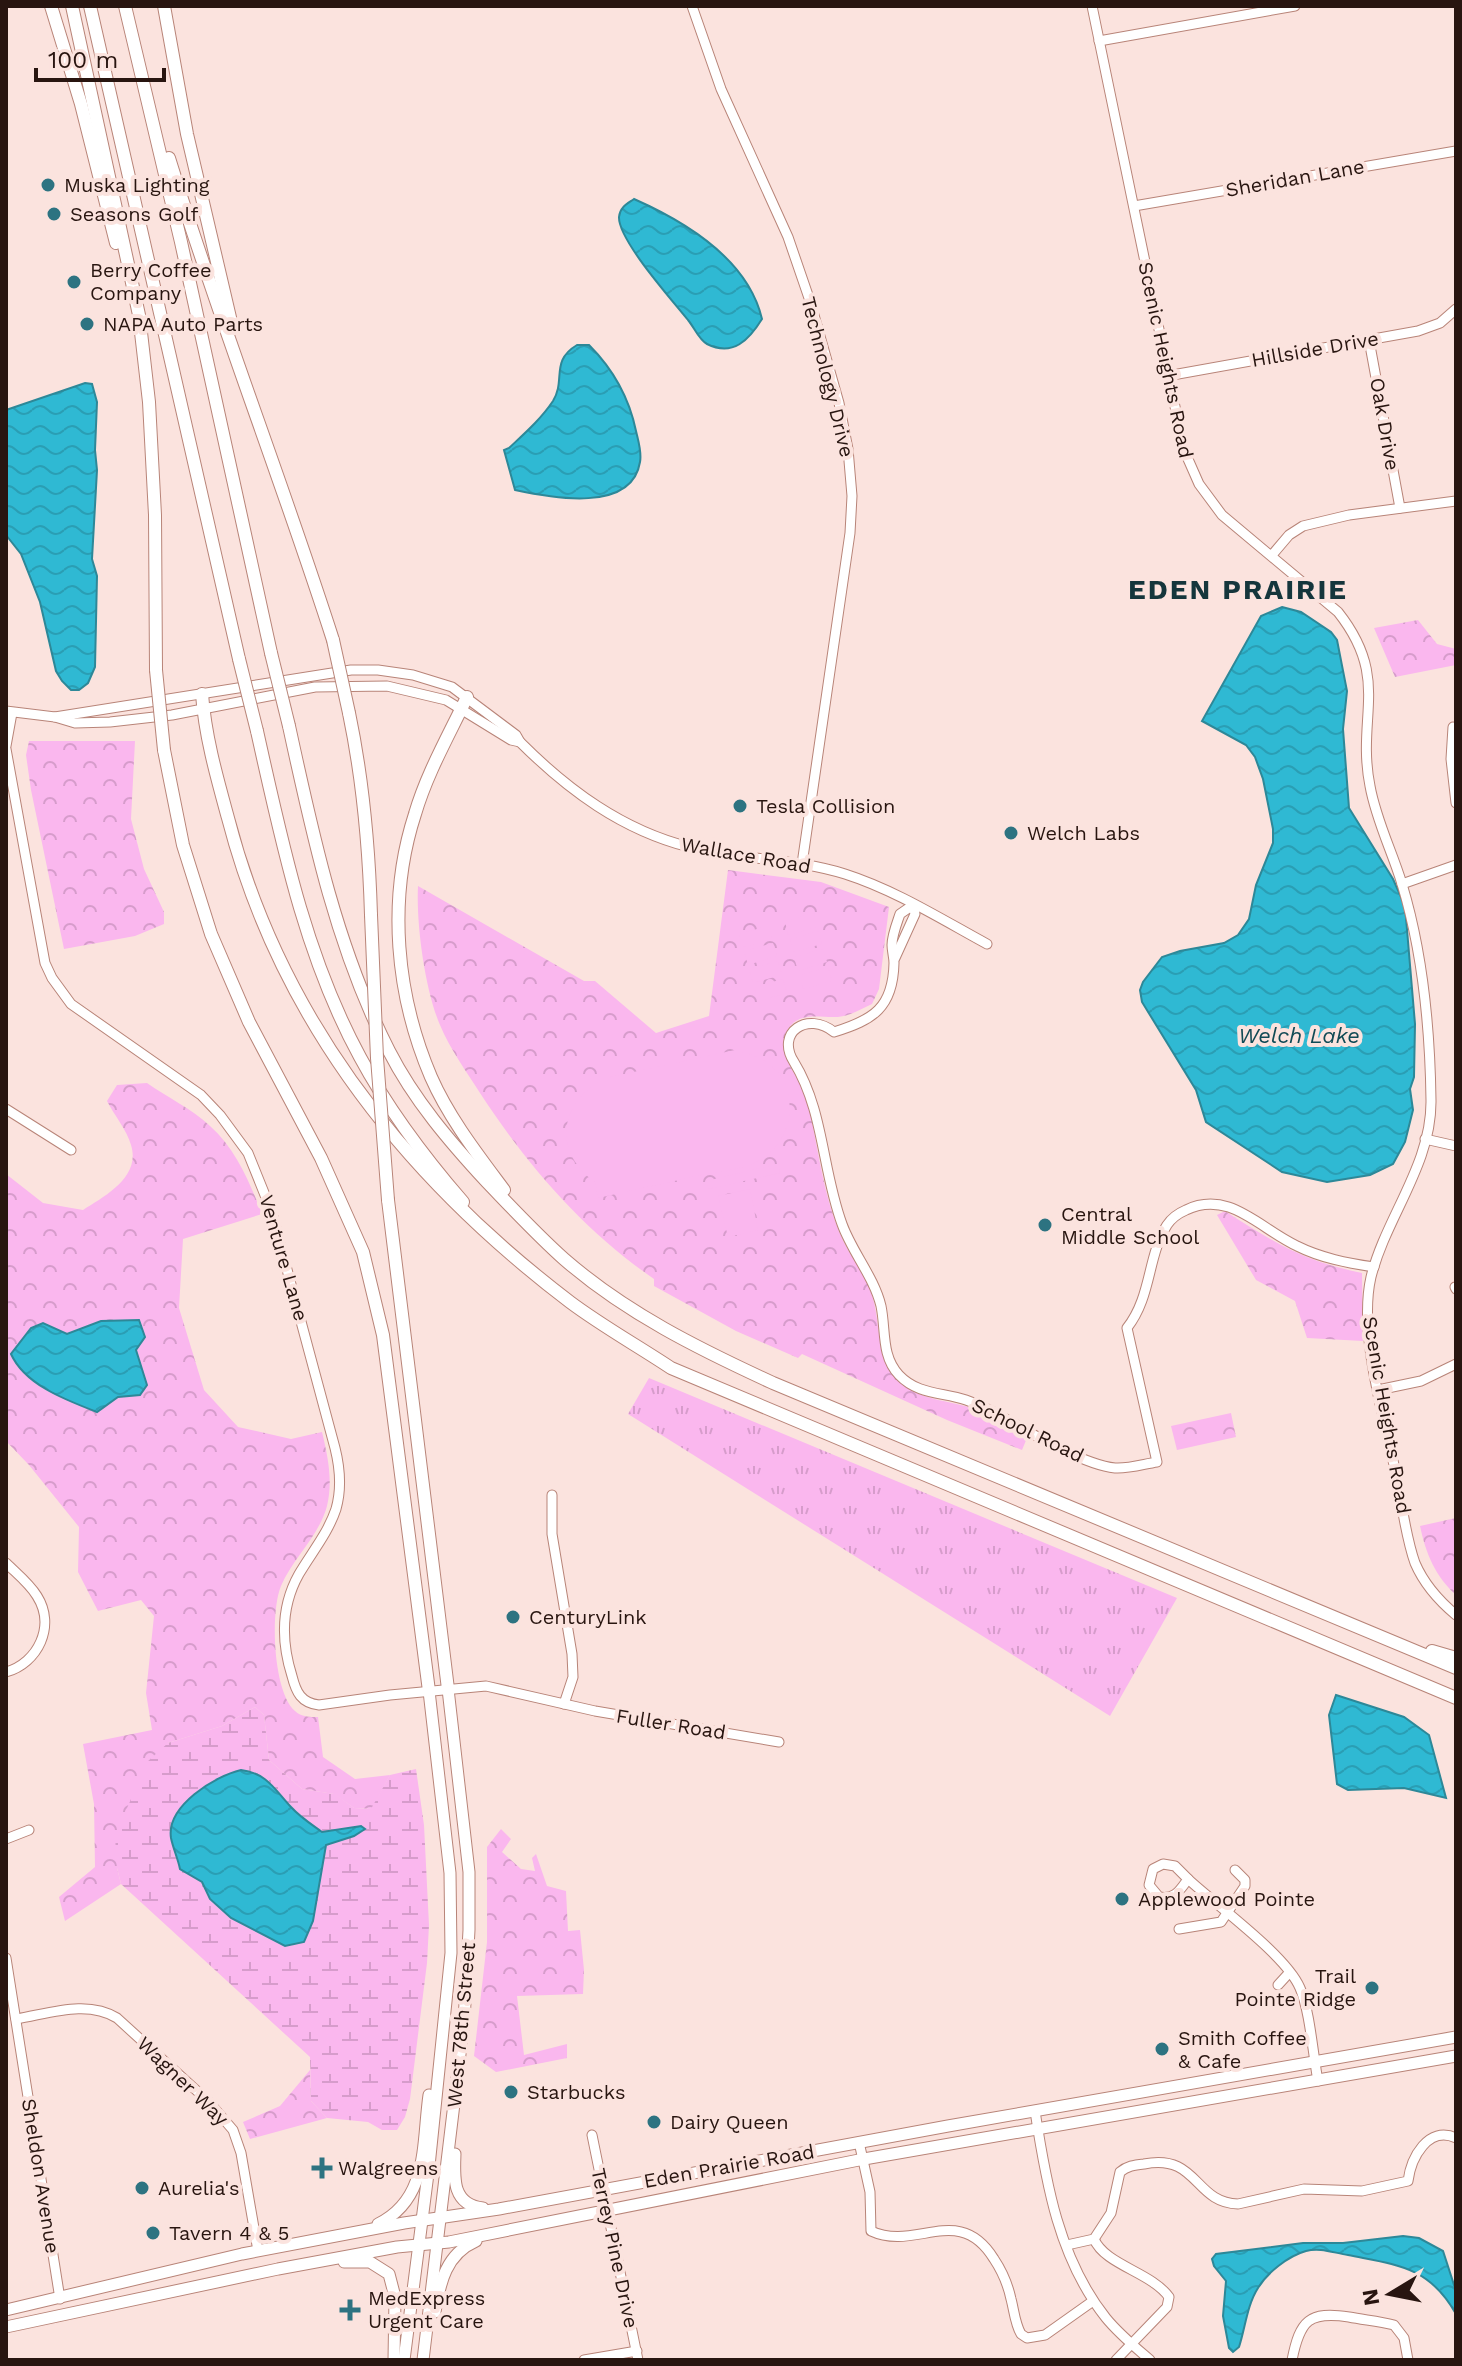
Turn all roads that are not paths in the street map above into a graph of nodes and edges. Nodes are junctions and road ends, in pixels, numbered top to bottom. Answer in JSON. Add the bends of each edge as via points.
{"nodes":[{"id":1,"x":51,"y":6,"type":"edge"},
{"id":2,"x":72,"y":6,"type":"edge"},
{"id":3,"x":90,"y":6,"type":"edge"},
{"id":4,"x":125,"y":6,"type":"edge"},
{"id":5,"x":164,"y":6,"type":"edge"},
{"id":6,"x":692,"y":6,"type":"edge"},
{"id":7,"x":1092,"y":6,"type":"edge"},
{"id":8,"x":1295,"y":6,"type":"edge"},
{"id":9,"x":1099,"y":41,"type":"junction"},
{"id":10,"x":135,"y":52,"type":"junction"},
{"id":11,"x":1456,"y":151,"type":"edge"},
{"id":12,"x":1134,"y":206,"type":"junction"},
{"id":13,"x":1456,"y":309,"type":"edge"},
{"id":14,"x":139,"y":315,"type":"junction"},
{"id":15,"x":1369,"y":340,"type":"junction"},
{"id":16,"x":1167,"y":376,"type":"junction"},
{"id":17,"x":246,"y":388,"type":"junction"},
{"id":18,"x":1456,"y":501,"type":"edge"},
{"id":19,"x":1400,"y":508,"type":"junction"},
{"id":20,"x":1272,"y":555,"type":"junction"},
{"id":21,"x":202,"y":694,"type":"junction"},
{"id":22,"x":467,"y":697,"type":"junction"},
{"id":23,"x":203,"y":709,"type":"junction"},
{"id":24,"x":461,"y":710,"type":"junction"},
{"id":25,"x":9,"y":712,"type":"edge"},
{"id":26,"x":55,"y":717,"type":"junction"},
{"id":27,"x":1453,"y":727,"type":"dead end"},
{"id":28,"x":520,"y":742,"type":"junction"},
{"id":29,"x":6,"y":747,"type":"edge"},
{"id":30,"x":1456,"y":803,"type":"edge"},
{"id":31,"x":802,"y":864,"type":"junction"},
{"id":32,"x":1456,"y":865,"type":"edge"},
{"id":33,"x":1402,"y":884,"type":"junction"},
{"id":34,"x":913,"y":905,"type":"junction"},
{"id":35,"x":987,"y":944,"type":"dead end"},
{"id":36,"x":6,"y":1109,"type":"edge"},
{"id":37,"x":1425,"y":1139,"type":"junction"},
{"id":38,"x":1456,"y":1146,"type":"edge"},
{"id":39,"x":71,"y":1150,"type":"dead end"},
{"id":40,"x":534,"y":1232,"type":"junction"},
{"id":41,"x":523,"y":1264,"type":"junction"},
{"id":42,"x":1374,"y":1267,"type":"junction"},
{"id":43,"x":1456,"y":1364,"type":"edge"},
{"id":44,"x":1378,"y":1390,"type":"junction"},
{"id":45,"x":552,"y":1495,"type":"dead end"},
{"id":46,"x":6,"y":1563,"type":"edge"},
{"id":47,"x":1456,"y":1615,"type":"edge"},
{"id":48,"x":1375,"y":1633,"type":"junction"},
{"id":49,"x":1456,"y":1658,"type":"edge"},
{"id":50,"x":1456,"y":1668,"type":"edge"},
{"id":51,"x":6,"y":1672,"type":"edge"},
{"id":52,"x":448,"y":1689,"type":"junction"},
{"id":53,"x":429,"y":1691,"type":"junction"},
{"id":54,"x":1456,"y":1698,"type":"edge"},
{"id":55,"x":564,"y":1704,"type":"junction"},
{"id":56,"x":779,"y":1742,"type":"dead end"},
{"id":57,"x":29,"y":1830,"type":"dead end"},
{"id":58,"x":6,"y":1839,"type":"edge"},
{"id":59,"x":1235,"y":1870,"type":"dead end"},
{"id":60,"x":1188,"y":1879,"type":"junction"},
{"id":61,"x":1227,"y":1914,"type":"junction"},
{"id":62,"x":1179,"y":1929,"type":"dead end"},
{"id":63,"x":6,"y":1958,"type":"edge"},
{"id":64,"x":1293,"y":1977,"type":"junction"},
{"id":65,"x":1278,"y":1985,"type":"dead end"},
{"id":66,"x":447,"y":2009,"type":"junction"},
{"id":67,"x":16,"y":2019,"type":"junction"},
{"id":68,"x":1456,"y":2037,"type":"edge"},
{"id":69,"x":1456,"y":2056,"type":"edge"},
{"id":70,"x":1315,"y":2061,"type":"junction"},
{"id":71,"x":1318,"y":2081,"type":"junction"},
{"id":72,"x":455,"y":2100,"type":"junction"},
{"id":73,"x":1035,"y":2111,"type":"junction"},
{"id":74,"x":1038,"y":2128,"type":"junction"},
{"id":75,"x":592,"y":2135,"type":"dead end"},
{"id":76,"x":1456,"y":2138,"type":"edge"},
{"id":77,"x":859,"y":2142,"type":"junction"},
{"id":78,"x":864,"y":2159,"type":"junction"},
{"id":79,"x":603,"y":2189,"type":"junction"},
{"id":80,"x":499,"y":2209,"type":"junction"},
{"id":81,"x":608,"y":2211,"type":"junction"},
{"id":82,"x":440,"y":2217,"type":"junction"},
{"id":83,"x":422,"y":2220,"type":"junction"},
{"id":84,"x":364,"y":2231,"type":"junction"},
{"id":85,"x":497,"y":2232,"type":"junction"},
{"id":86,"x":1094,"y":2239,"type":"junction"},
{"id":87,"x":437,"y":2242,"type":"junction"},
{"id":88,"x":418,"y":2244,"type":"junction"},
{"id":89,"x":1067,"y":2245,"type":"junction"},
{"id":90,"x":258,"y":2251,"type":"junction"},
{"id":91,"x":315,"y":2262,"type":"junction"},
{"id":92,"x":60,"y":2299,"type":"junction"},
{"id":93,"x":1093,"y":2301,"type":"junction"},
{"id":94,"x":6,"y":2310,"type":"edge"},
{"id":95,"x":6,"y":2327,"type":"edge"},
{"id":96,"x":1131,"y":2344,"type":"junction"},
{"id":97,"x":637,"y":2355,"type":"edge"},
{"id":98,"x":394,"y":2360,"type":"edge"},
{"id":99,"x":404,"y":2360,"type":"edge"},
{"id":100,"x":423,"y":2360,"type":"edge"},
{"id":101,"x":430,"y":2360,"type":"edge"},
{"id":102,"x":584,"y":2360,"type":"edge"},
{"id":103,"x":1116,"y":2360,"type":"edge"},
{"id":104,"x":1150,"y":2360,"type":"edge"},
{"id":105,"x":1292,"y":2360,"type":"edge"},
{"id":106,"x":1408,"y":2360,"type":"edge"}],
"edges":[{"from":1,"to":14,"type":"highway"},
{"from":2,"to":14,"type":"highway"},
{"from":3,"to":41,"type":"highway","bridge":true,"via":[[302,919],[360,1057],[408,1133],[471,1212]]},
{"from":4,"to":10,"type":"highway"},
{"from":5,"to":17,"type":"highway","via":[[187,134]]},
{"from":6,"to":31,"type":"street","name":"Technology Drive","via":[[721,89],[796,259],[848,449],[850,533]]},
{"from":7,"to":9,"type":"street","name":"Scenic Heights Road"},
{"from":8,"to":9,"type":"street"},
{"from":9,"to":12,"type":"street","name":"Scenic Heights Road"},
{"from":10,"to":17,"type":"highway"},
{"from":10,"to":40,"type":"highway","bridge":true,"via":[[334,913],[389,1050],[412,1090],[451,1143]]},
{"from":11,"to":12,"type":"street","name":"Sheridan Lane"},
{"from":12,"to":16,"type":"street","name":"Scenic Heights Road"},
{"from":13,"to":15,"type":"street","name":"Hillside Drive","via":[[1431,327]]},
{"from":14,"to":53,"type":"highway","bridge":true,"via":[[155,515],[156,670],[164,750],[183,845],[211,934],[249,1022],[349,1216],[373,1287]]},
{"from":15,"to":16,"type":"street","name":"Hillside Drive"},
{"from":15,"to":19,"type":"street","name":"Oak Drive"},
{"from":16,"to":20,"type":"street","name":"Scenic Heights Road","via":[[1184,450],[1199,484],[1222,515]]},
{"from":17,"to":52,"type":"highway","bridge":true,"via":[[333,640],[363,795],[388,1200]]},
{"from":18,"to":19,"type":"street"},
{"from":19,"to":20,"type":"street","via":[[1303,526]]},
{"from":20,"to":33,"type":"street","name":"Scenic Heights Road","via":[[1351,628],[1366,662],[1370,786]]},
{"from":21,"to":22,"type":"street","name":"Wallace Road","via":[[351,670],[413,675]]},
{"from":21,"to":23,"type":"highway"},
{"from":21,"to":26,"type":"street","name":"Wallace Road"},
{"from":22,"to":24,"type":"highway"},
{"from":22,"to":28,"type":"street","name":"Wallace Road"},
{"from":23,"to":24,"type":"street","name":"Wallace Road","via":[[355,684],[418,691]]},
{"from":23,"to":26,"type":"street","name":"Wallace Road","via":[[110,722],[75,723]]},
{"from":23,"to":41,"type":"highway","via":[[249,891],[288,980],[363,1096],[438,1188]]},
{"from":24,"to":28,"type":"street","name":"Wallace Road"},
{"from":24,"to":40,"type":"highway","via":[[425,785],[405,849],[398,916],[403,980],[432,1078]]},
{"from":25,"to":26,"type":"street","name":"Wallace Road"},
{"from":25,"to":29,"type":"street","name":"Venture Lane"},
{"from":27,"to":30,"type":"street"},
{"from":28,"to":31,"type":"street","name":"Wallace Road","via":[[582,797],[628,825],[689,847]]},
{"from":29,"to":53,"type":"street","name":"Venture Lane","via":[[40,945],[52,978],[88,1018],[186,1083],[220,1115],[248,1153],[271,1210],[340,1481],[330,1523],[288,1602],[284,1634],[296,1689],[303,1699],[319,1705]]},
{"from":31,"to":34,"type":"street","name":"Wallace Road","via":[[856,878]]},
{"from":32,"to":33,"type":"street"},
{"from":33,"to":37,"type":"street","name":"Scenic Heights Road","via":[[1421,969],[1431,1104]]},
{"from":34,"to":35,"type":"street","name":"Wallace Road"},
{"from":34,"to":42,"type":"street","name":"School Road","via":[[900,914],[891,946],[894,979],[879,1011],[834,1032],[803,1024],[788,1045],[812,1098],[841,1223],[881,1305],[890,1363],[911,1385],[986,1408],[1105,1466],[1157,1462],[1127,1328],[1146,1296],[1167,1225],[1180,1212],[1203,1204],[1227,1205],[1298,1247]]},
{"from":36,"to":39,"type":"street"},
{"from":37,"to":38,"type":"street"},
{"from":37,"to":42,"type":"street","name":"Scenic Heights Road"},
{"from":40,"to":48,"type":"highway","via":[[600,1288],[700,1350]]},
{"from":41,"to":54,"type":"highway","via":[[572,1304],[671,1368]]},
{"from":42,"to":44,"type":"street","name":"Scenic Heights Road","via":[[1368,1323]]},
{"from":43,"to":44,"type":"street","via":[[1421,1381]]},
{"from":44,"to":47,"type":"street","name":"Scenic Heights Road","via":[[1416,1563],[1431,1591]]},
{"from":45,"to":55,"type":"street","via":[[552,1534],[572,1654],[573,1677]]},
{"from":46,"to":51,"type":"street","via":[[38,1598],[45,1624],[37,1651]]},
{"from":48,"to":49,"type":"highway"},
{"from":48,"to":50,"type":"highway"},
{"from":52,"to":53,"type":"street","name":"Venture Lane"},
{"from":52,"to":55,"type":"street","name":"Fuller Road","via":[[486,1686]]},
{"from":52,"to":72,"type":"main road","name":"West 78th Street","via":[[469,1872],[464,2021]]},
{"from":53,"to":66,"type":"main road","name":"West 78th Street","via":[[450,1873]]},
{"from":55,"to":56,"type":"street","name":"Fuller Road"},
{"from":57,"to":58,"type":"street"},
{"from":59,"to":61,"type":"street","via":[[1245,1886]]},
{"from":60,"to":60,"type":"street","via":[[1175,1866],[1163,1864],[1148,1880],[1151,1890],[1165,1898],[1175,1895]]},
{"from":60,"to":61,"type":"street"},
{"from":61,"to":62,"type":"street","via":[[1221,1922]]},
{"from":61,"to":64,"type":"street"},
{"from":63,"to":67,"type":"street","name":"Sheldon Avenue"},
{"from":64,"to":65,"type":"street"},
{"from":64,"to":70,"type":"street","via":[[1304,2000]]},
{"from":66,"to":83,"type":"main road","name":"West 78th Street"},
{"from":66,"to":84,"type":"main road","via":[[431,2077],[416,2187],[394,2216]]},
{"from":67,"to":90,"type":"street","name":"Wagner Way","via":[[83,2008],[105,2011],[208,2101],[233,2130],[241,2153]]},
{"from":67,"to":92,"type":"street","name":"Sheldon Avenue"},
{"from":68,"to":70,"type":"main road","name":"Eden Prairie Road"},
{"from":69,"to":71,"type":"main road","name":"Eden Prairie Road"},
{"from":70,"to":71,"type":"street"},
{"from":70,"to":73,"type":"main road","name":"Eden Prairie Road"},
{"from":71,"to":74,"type":"main road","name":"Eden Prairie Road"},
{"from":72,"to":80,"type":"main road","via":[[457,2192],[473,2207]]},
{"from":72,"to":82,"type":"main road","name":"West 78th Street"},
{"from":73,"to":74,"type":"street"},
{"from":73,"to":77,"type":"main road","name":"Eden Prairie Road"},
{"from":74,"to":78,"type":"main road","name":"Eden Prairie Road"},
{"from":74,"to":89,"type":"street","via":[[1054,2213]]},
{"from":75,"to":79,"type":"street","name":"Terrey Pine Drive"},
{"from":76,"to":86,"type":"street","via":[[1438,2135],[1420,2149],[1408,2181],[1362,2191],[1304,2189],[1238,2204],[1211,2195],[1176,2164],[1130,2166],[1120,2172],[1111,2213]]},
{"from":77,"to":78,"type":"street"},
{"from":77,"to":79,"type":"main road","name":"Eden Prairie Road"},
{"from":78,"to":81,"type":"main road","name":"Eden Prairie Road"},
{"from":78,"to":93,"type":"street","via":[[871,2231],[898,2235],[957,2230],[976,2237],[1003,2276],[1021,2334],[1027,2338],[1045,2335]]},
{"from":79,"to":80,"type":"main road","name":"Eden Prairie Road"},
{"from":79,"to":81,"type":"street","name":"Terrey Pine Drive"},
{"from":80,"to":82,"type":"main road","name":"Eden Prairie Road"},
{"from":81,"to":85,"type":"main road","name":"Eden Prairie Road"},
{"from":81,"to":97,"type":"street","name":"Terrey Pine Drive"},
{"from":82,"to":83,"type":"main road","name":"Eden Prairie Road"},
{"from":82,"to":87,"type":"main road","name":"West 78th Street"},
{"from":83,"to":84,"type":"main road","name":"Eden Prairie Road"},
{"from":83,"to":88,"type":"main road","name":"West 78th Street"},
{"from":84,"to":90,"type":"main road","name":"Eden Prairie Road"},
{"from":85,"to":87,"type":"main road","name":"Eden Prairie Road"},
{"from":85,"to":101,"type":"main road","via":[[459,2250],[446,2269],[435,2308]]},
{"from":86,"to":89,"type":"street"},
{"from":86,"to":96,"type":"street","via":[[1106,2253],[1158,2283],[1169,2297],[1167,2307]]},
{"from":87,"to":88,"type":"main road","name":"Eden Prairie Road"},
{"from":87,"to":100,"type":"main road","name":"West 78th Street"},
{"from":88,"to":91,"type":"main road","name":"Eden Prairie Road"},
{"from":88,"to":99,"type":"main road","name":"West 78th Street"},
{"from":89,"to":93,"type":"street"},
{"from":90,"to":92,"type":"main road","name":"Eden Prairie Road"},
{"from":91,"to":95,"type":"main road","name":"Eden Prairie Road"},
{"from":91,"to":98,"type":"main road","via":[[370,2262],[389,2274],[395,2297]]},
{"from":92,"to":94,"type":"main road","name":"Eden Prairie Road"},
{"from":93,"to":96,"type":"street"},
{"from":96,"to":103,"type":"street"},
{"from":96,"to":104,"type":"street"},
{"from":97,"to":102,"type":"street"},
{"from":105,"to":106,"type":"street","via":[[1306,2324],[1320,2314],[1394,2325],[1404,2338]]}]}
